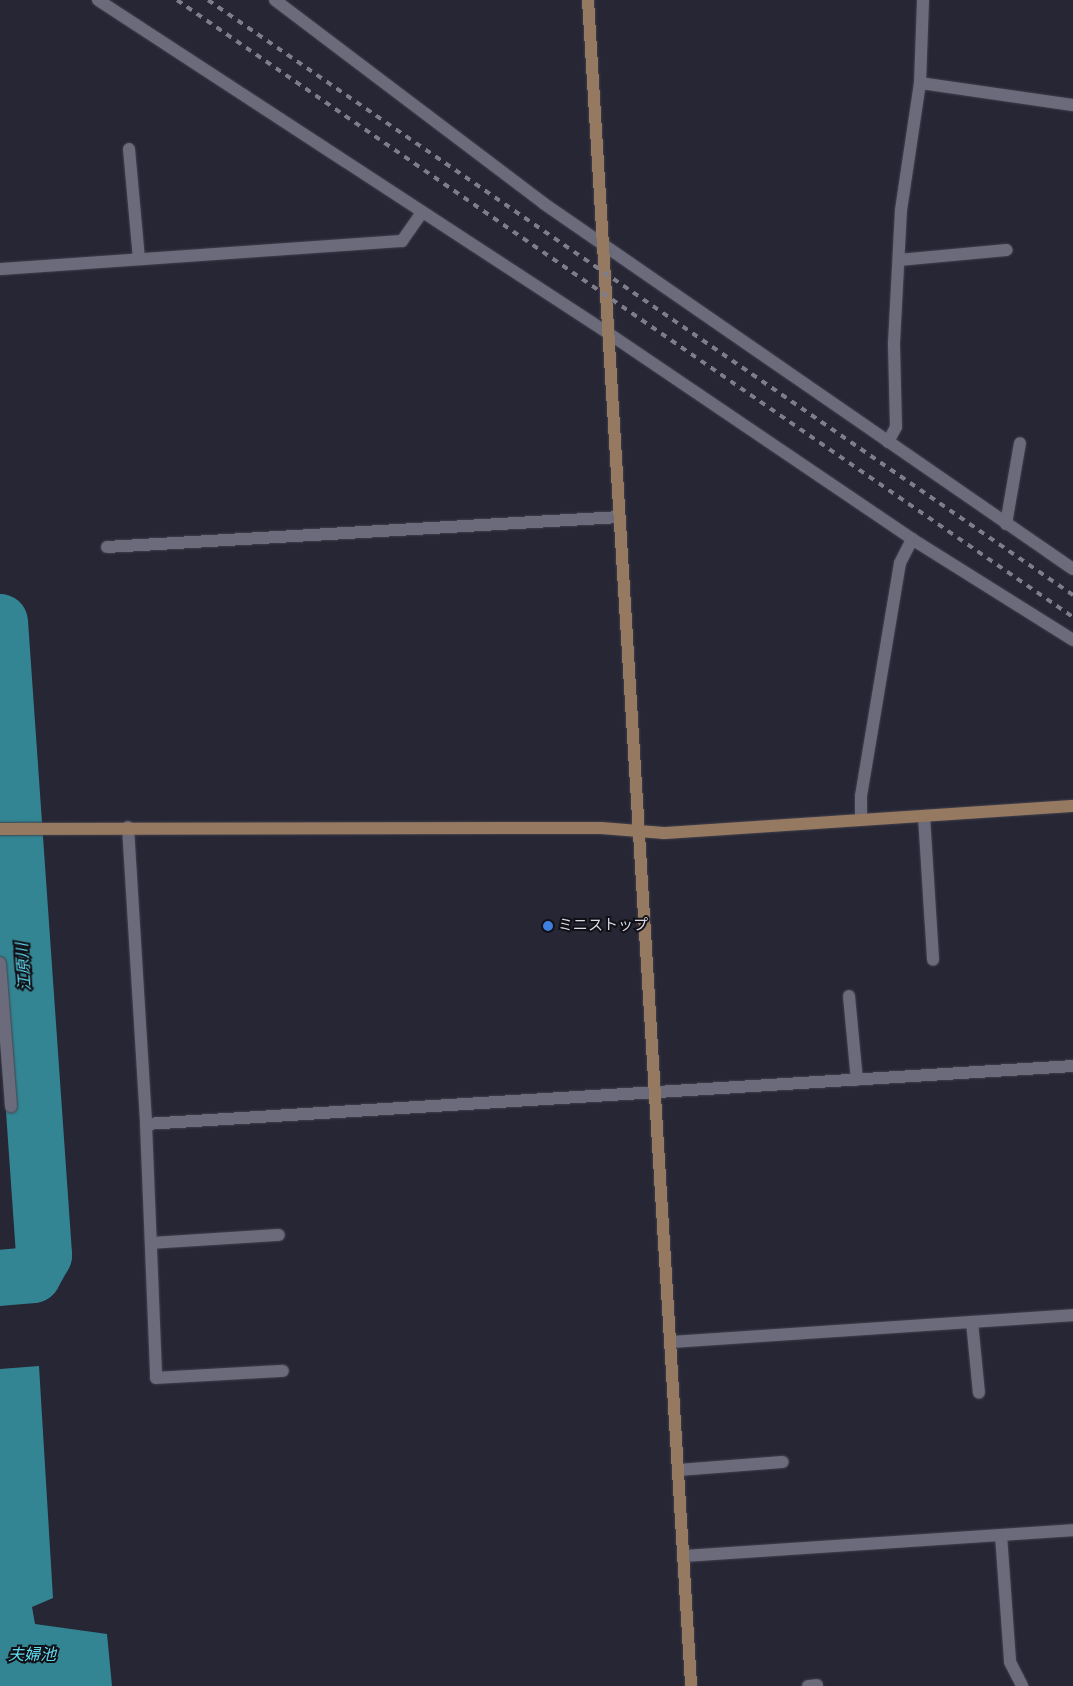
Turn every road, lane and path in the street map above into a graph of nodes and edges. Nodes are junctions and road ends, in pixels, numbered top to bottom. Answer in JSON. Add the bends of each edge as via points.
{"nodes":[{"id":1,"x":98,"y":0,"type":"edge"},
{"id":2,"x":275,"y":0,"type":"edge"},
{"id":3,"x":588,"y":0,"type":"edge"},
{"id":4,"x":923,"y":0,"type":"edge"},
{"id":5,"x":920,"y":83,"type":"junction"},
{"id":6,"x":1073,"y":105,"type":"edge"},
{"id":7,"x":129,"y":149,"type":"dead end"},
{"id":8,"x":422,"y":212,"type":"junction"},
{"id":9,"x":603,"y":245,"type":"junction"},
{"id":10,"x":1007,"y":250,"type":"dead end"},
{"id":11,"x":139,"y":259,"type":"junction"},
{"id":12,"x":899,"y":260,"type":"junction"},
{"id":13,"x":0,"y":269,"type":"edge"},
{"id":14,"x":608,"y":333,"type":"junction"},
{"id":15,"x":888,"y":442,"type":"junction"},
{"id":16,"x":1020,"y":443,"type":"dead end"},
{"id":17,"x":620,"y":517,"type":"junction"},
{"id":18,"x":1006,"y":524,"type":"junction"},
{"id":19,"x":912,"y":539,"type":"junction"},
{"id":20,"x":107,"y":547,"type":"dead end"},
{"id":21,"x":1073,"y":569,"type":"edge"},
{"id":22,"x":1073,"y":640,"type":"edge"},
{"id":23,"x":1073,"y":806,"type":"edge"},
{"id":24,"x":924,"y":816,"type":"junction"},
{"id":25,"x":861,"y":820,"type":"junction"},
{"id":26,"x":128,"y":827,"type":"junction"},
{"id":27,"x":1,"y":829,"type":"edge"},
{"id":28,"x":638,"y":831,"type":"junction"},
{"id":29,"x":933,"y":960,"type":"dead end"},
{"id":30,"x":0,"y":963,"type":"edge"},
{"id":31,"x":849,"y":996,"type":"dead end"},
{"id":32,"x":1073,"y":1066,"type":"edge"},
{"id":33,"x":857,"y":1080,"type":"junction"},
{"id":34,"x":655,"y":1093,"type":"junction"},
{"id":35,"x":11,"y":1107,"type":"dead end"},
{"id":36,"x":146,"y":1124,"type":"junction"},
{"id":37,"x":279,"y":1235,"type":"dead end"},
{"id":38,"x":151,"y":1243,"type":"junction"},
{"id":39,"x":1073,"y":1315,"type":"edge"},
{"id":40,"x":972,"y":1322,"type":"junction"},
{"id":41,"x":670,"y":1342,"type":"junction"},
{"id":42,"x":284,"y":1372,"type":"dead end"},
{"id":43,"x":979,"y":1392,"type":"dead end"},
{"id":44,"x":783,"y":1462,"type":"dead end"},
{"id":45,"x":678,"y":1470,"type":"junction"},
{"id":46,"x":1073,"y":1530,"type":"edge"},
{"id":47,"x":1001,"y":1535,"type":"junction"},
{"id":48,"x":683,"y":1556,"type":"junction"},
{"id":49,"x":691,"y":1686,"type":"edge"},
{"id":50,"x":1022,"y":1686,"type":"edge"}],
"edges":[{"from":1,"to":8,"type":"street"},
{"from":2,"to":9,"type":"street"},
{"from":3,"to":9,"type":"street"},
{"from":4,"to":5,"type":"street"},
{"from":5,"to":6,"type":"street"},
{"from":5,"to":12,"type":"street","via":[[901,210]]},
{"from":7,"to":11,"type":"street"},
{"from":8,"to":11,"type":"street","via":[[402,241]]},
{"from":8,"to":14,"type":"street"},
{"from":9,"to":14,"type":"street"},
{"from":9,"to":15,"type":"street"},
{"from":10,"to":12,"type":"street"},
{"from":11,"to":13,"type":"street"},
{"from":12,"to":15,"type":"street","via":[[894,343],[896,427]]},
{"from":14,"to":17,"type":"street"},
{"from":14,"to":19,"type":"street"},
{"from":15,"to":18,"type":"street"},
{"from":16,"to":18,"type":"street"},
{"from":17,"to":20,"type":"street"},
{"from":17,"to":28,"type":"street"},
{"from":18,"to":21,"type":"street"},
{"from":19,"to":22,"type":"street"},
{"from":19,"to":25,"type":"street","via":[[900,564],[861,796]]},
{"from":23,"to":24,"type":"street"},
{"from":24,"to":25,"type":"street"},
{"from":24,"to":29,"type":"street"},
{"from":25,"to":28,"type":"street","via":[[664,833]]},
{"from":26,"to":27,"type":"street"},
{"from":26,"to":28,"type":"street","via":[[592,828]]},
{"from":26,"to":36,"type":"street"},
{"from":28,"to":34,"type":"street"},
{"from":30,"to":35,"type":"street"},
{"from":31,"to":33,"type":"street"},
{"from":32,"to":33,"type":"street"},
{"from":33,"to":34,"type":"street"},
{"from":34,"to":36,"type":"street"},
{"from":34,"to":41,"type":"street"},
{"from":36,"to":38,"type":"street"},
{"from":37,"to":38,"type":"street"},
{"from":38,"to":42,"type":"street","via":[[156,1378]]},
{"from":39,"to":40,"type":"street"},
{"from":40,"to":41,"type":"street"},
{"from":40,"to":43,"type":"street"},
{"from":41,"to":45,"type":"street"},
{"from":44,"to":45,"type":"street"},
{"from":45,"to":48,"type":"street"},
{"from":46,"to":47,"type":"street"},
{"from":47,"to":48,"type":"street"},
{"from":47,"to":50,"type":"street","via":[[1010,1662]]},
{"from":48,"to":49,"type":"street"}]}
